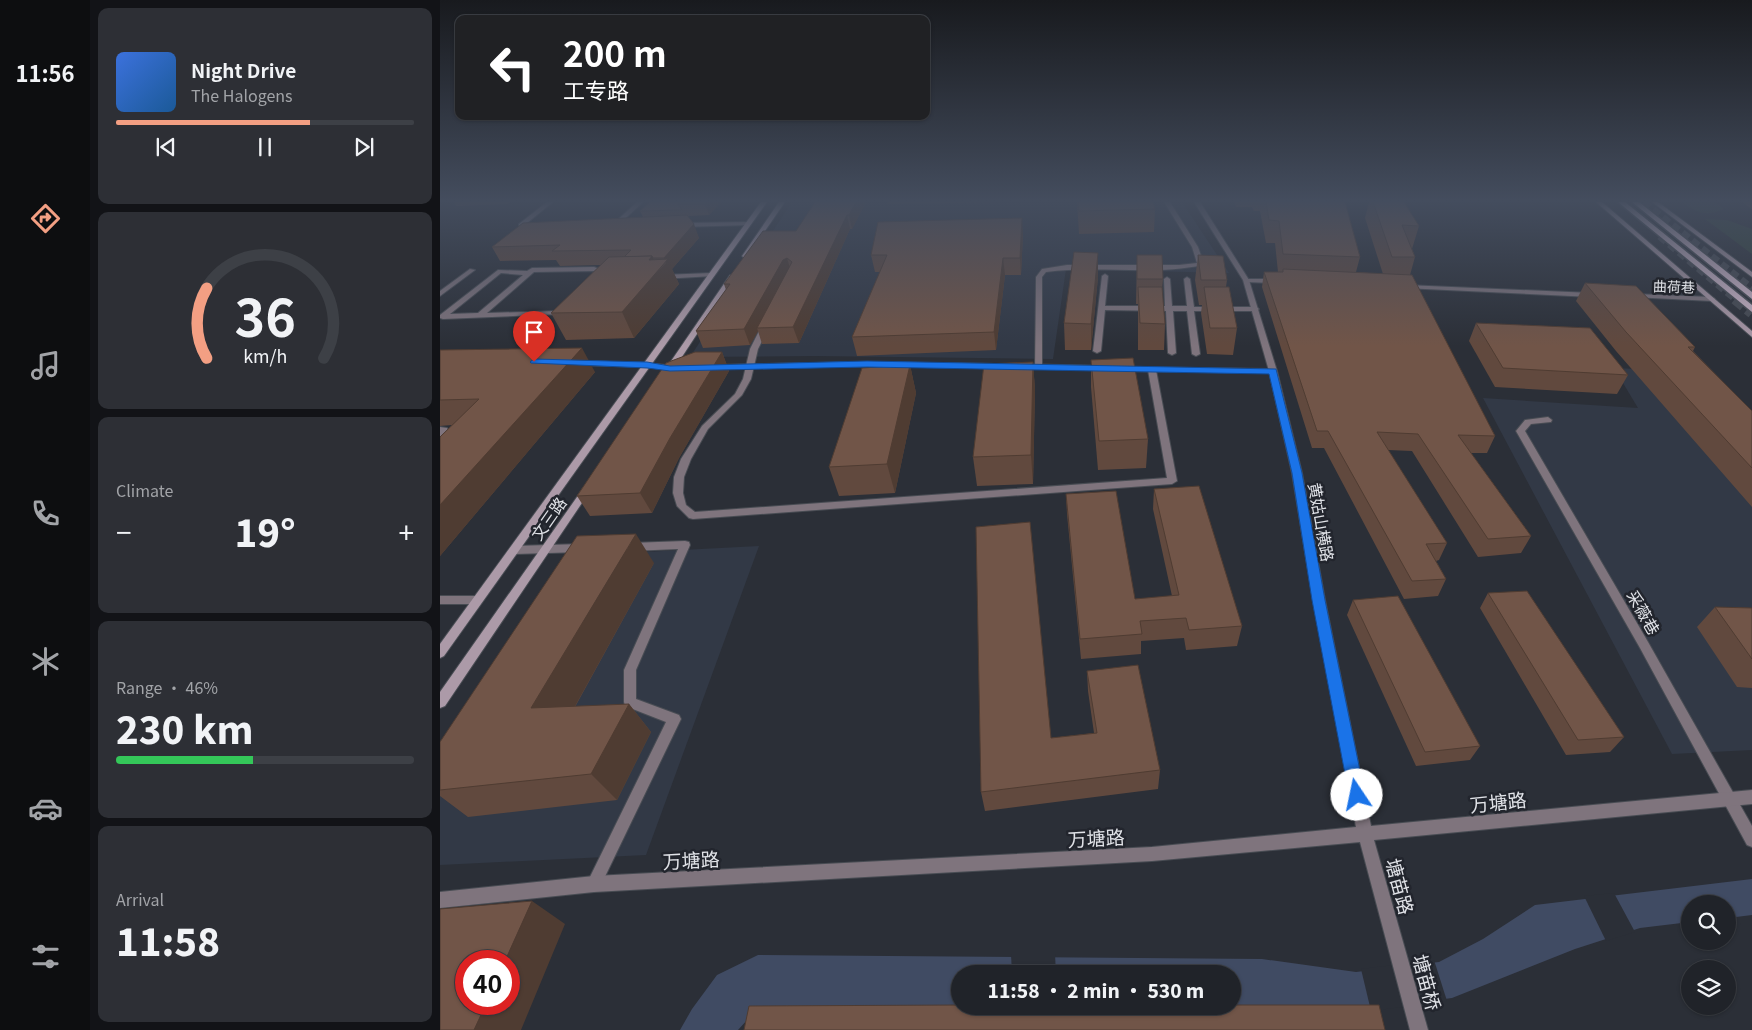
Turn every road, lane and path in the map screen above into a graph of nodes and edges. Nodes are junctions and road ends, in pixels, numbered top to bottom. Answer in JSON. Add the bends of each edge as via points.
{"nodes":[{"id":1,"x":729,"y":250,"type":"edge"},
{"id":2,"x":749,"y":250,"type":"edge"},
{"id":3,"x":1197,"y":250,"type":"edge"},
{"id":4,"x":1227,"y":250,"type":"edge"},
{"id":5,"x":1654,"y":250,"type":"edge"},
{"id":6,"x":1680,"y":250,"type":"edge"},
{"id":7,"x":1695,"y":250,"type":"edge"},
{"id":8,"x":1719,"y":250,"type":"edge"},
{"id":9,"x":741,"y":262,"type":"edge"},
{"id":10,"x":472,"y":270,"type":"dead end"},
{"id":11,"x":736,"y":270,"type":"edge"},
{"id":12,"x":529,"y":273,"type":"junction"},
{"id":13,"x":711,"y":275,"type":"junction"},
{"id":14,"x":1752,"y":275,"type":"edge"},
{"id":15,"x":1104,"y":276,"type":"dead end"},
{"id":16,"x":652,"y":277,"type":"edge"},
{"id":17,"x":593,"y":279,"type":"junction"},
{"id":18,"x":603,"y":279,"type":"edge"},
{"id":19,"x":1167,"y":279,"type":"dead end"},
{"id":20,"x":1187,"y":279,"type":"dead end"},
{"id":21,"x":1246,"y":280,"type":"junction"},
{"id":22,"x":1282,"y":282,"type":"edge"},
{"id":23,"x":587,"y":286,"type":"edge"},
{"id":24,"x":1399,"y":287,"type":"edge"},
{"id":25,"x":440,"y":294,"type":"edge"},
{"id":26,"x":1598,"y":295,"type":"edge"},
{"id":27,"x":1628,"y":296,"type":"edge"},
{"id":28,"x":1752,"y":296,"type":"edge"},
{"id":29,"x":1712,"y":300,"type":"junction"},
{"id":30,"x":567,"y":306,"type":"edge"},
{"id":31,"x":1101,"y":308,"type":"junction"},
{"id":32,"x":1191,"y":308,"type":"junction"},
{"id":33,"x":1168,"y":309,"type":"junction"},
{"id":34,"x":1256,"y":309,"type":"junction"},
{"id":35,"x":1752,"y":309,"type":"edge"},
{"id":36,"x":480,"y":315,"type":"junction"},
{"id":37,"x":771,"y":316,"type":"edge"},
{"id":38,"x":442,"y":317,"type":"edge"},
{"id":39,"x":1752,"y":335,"type":"edge"},
{"id":40,"x":1097,"y":351,"type":"dead end"},
{"id":41,"x":1172,"y":353,"type":"dead end"},
{"id":42,"x":1196,"y":354,"type":"dead end"},
{"id":43,"x":568,"y":362,"type":"edge"},
{"id":44,"x":647,"y":365,"type":"junction"},
{"id":45,"x":750,"y":367,"type":"junction"},
{"id":46,"x":1038,"y":367,"type":"junction"},
{"id":47,"x":688,"y":368,"type":"edge"},
{"id":48,"x":706,"y":368,"type":"edge"},
{"id":49,"x":1152,"y":370,"type":"junction"},
{"id":50,"x":1273,"y":371,"type":"junction"},
{"id":51,"x":667,"y":372,"type":"junction"},
{"id":52,"x":1548,"y":420,"type":"dead end"},
{"id":53,"x":440,"y":430,"type":"edge"},
{"id":54,"x":440,"y":434,"type":"edge"},
{"id":55,"x":594,"y":479,"type":"edge"},
{"id":56,"x":621,"y":547,"type":"edge"},
{"id":57,"x":593,"y":548,"type":"edge"},
{"id":58,"x":515,"y":550,"type":"junction"},
{"id":59,"x":545,"y":550,"type":"junction"},
{"id":60,"x":440,"y":600,"type":"edge"},
{"id":61,"x":478,"y":600,"type":"junction"},
{"id":62,"x":440,"y":653,"type":"edge"},
{"id":63,"x":440,"y":702,"type":"edge"},
{"id":64,"x":1752,"y":797,"type":"edge"},
{"id":65,"x":1729,"y":799,"type":"junction"},
{"id":66,"x":1365,"y":834,"type":"junction"},
{"id":67,"x":1752,"y":840,"type":"edge"},
{"id":68,"x":594,"y":884,"type":"junction"},
{"id":69,"x":440,"y":900,"type":"edge"},
{"id":70,"x":1397,"y":949,"type":"joint"},
{"id":71,"x":1419,"y":1028,"type":"edge"}],
"edges":[{"from":1,"to":13,"type":"main road","name":"文三路"},
{"from":2,"to":9,"type":"main road"},
{"from":3,"to":46,"type":"street","via":[[1202,264],[1044,270],[1039,276]]},
{"from":4,"to":21,"type":"street","name":"黄姑山横路"},
{"from":5,"to":29,"type":"main road"},
{"from":6,"to":35,"type":"main road"},
{"from":7,"to":28,"type":"main road"},
{"from":8,"to":14,"type":"main road"},
{"from":10,"to":25,"type":"street"},
{"from":11,"to":51,"type":"main road"},
{"from":12,"to":17,"type":"street","via":[[532,270],[594,268],[599,270]]},
{"from":12,"to":36,"type":"street"},
{"from":12,"to":38,"type":"street","via":[[500,271]]},
{"from":13,"to":16,"type":"street"},
{"from":13,"to":44,"type":"main road","name":"文三路"},
{"from":15,"to":31,"type":"street"},
{"from":17,"to":18,"type":"street"},
{"from":17,"to":23,"type":"street"},
{"from":19,"to":33,"type":"street"},
{"from":20,"to":32,"type":"street"},
{"from":21,"to":22,"type":"street"},
{"from":21,"to":34,"type":"street","name":"黄姑山横路"},
{"from":24,"to":26,"type":"street"},
{"from":27,"to":29,"type":"street","name":"曲荷巷"},
{"from":29,"to":39,"type":"main road"},
{"from":30,"to":36,"type":"street","via":[[560,313]]},
{"from":31,"to":33,"type":"street"},
{"from":31,"to":40,"type":"street"},
{"from":32,"to":33,"type":"street"},
{"from":32,"to":34,"type":"street"},
{"from":32,"to":42,"type":"street"},
{"from":33,"to":41,"type":"street"},
{"from":34,"to":50,"type":"street","name":"黄姑山横路"},
{"from":36,"to":38,"type":"street"},
{"from":37,"to":45,"type":"street","via":[[754,349]]},
{"from":43,"to":44,"type":"street"},
{"from":44,"to":51,"type":"street"},
{"from":44,"to":58,"type":"main road","name":"文三路"},
{"from":45,"to":46,"type":"street","via":[[867,364]]},
{"from":45,"to":48,"type":"street"},
{"from":45,"to":49,"type":"street","via":[[738,394],[705,428],[679,477],[678,493],[682,506],[693,516],[1172,481]]},
{"from":46,"to":49,"type":"street"},
{"from":47,"to":51,"type":"street"},
{"from":49,"to":50,"type":"street"},
{"from":50,"to":66,"type":"street","name":"黄姑山横路","via":[[1297,473],[1318,600]]},
{"from":52,"to":65,"type":"street","name":"采薇巷","via":[[1528,422],[1520,431]]},
{"from":53,"to":54,"type":"street","via":[[444,430]]},
{"from":55,"to":59,"type":"main road","name":"文三路"},
{"from":56,"to":68,"type":"street","via":[[685,545],[630,670],[630,702],[674,718]]},
{"from":57,"to":59,"type":"street"},
{"from":58,"to":59,"type":"street"},
{"from":58,"to":61,"type":"main road","name":"文三路"},
{"from":59,"to":63,"type":"main road","name":"文三路"},
{"from":60,"to":61,"type":"street"},
{"from":61,"to":62,"type":"main road","name":"文三路"},
{"from":64,"to":65,"type":"street","name":"万塘路"},
{"from":65,"to":66,"type":"street","name":"万塘路"},
{"from":65,"to":67,"type":"street","name":"采薇巷"},
{"from":66,"to":68,"type":"street","name":"万塘路","via":[[1152,854]]},
{"from":66,"to":70,"type":"street","name":"塘苗路"},
{"from":68,"to":69,"type":"street","name":"万塘路"},
{"from":70,"to":71,"type":"street","name":"塘苗桥"}]}
